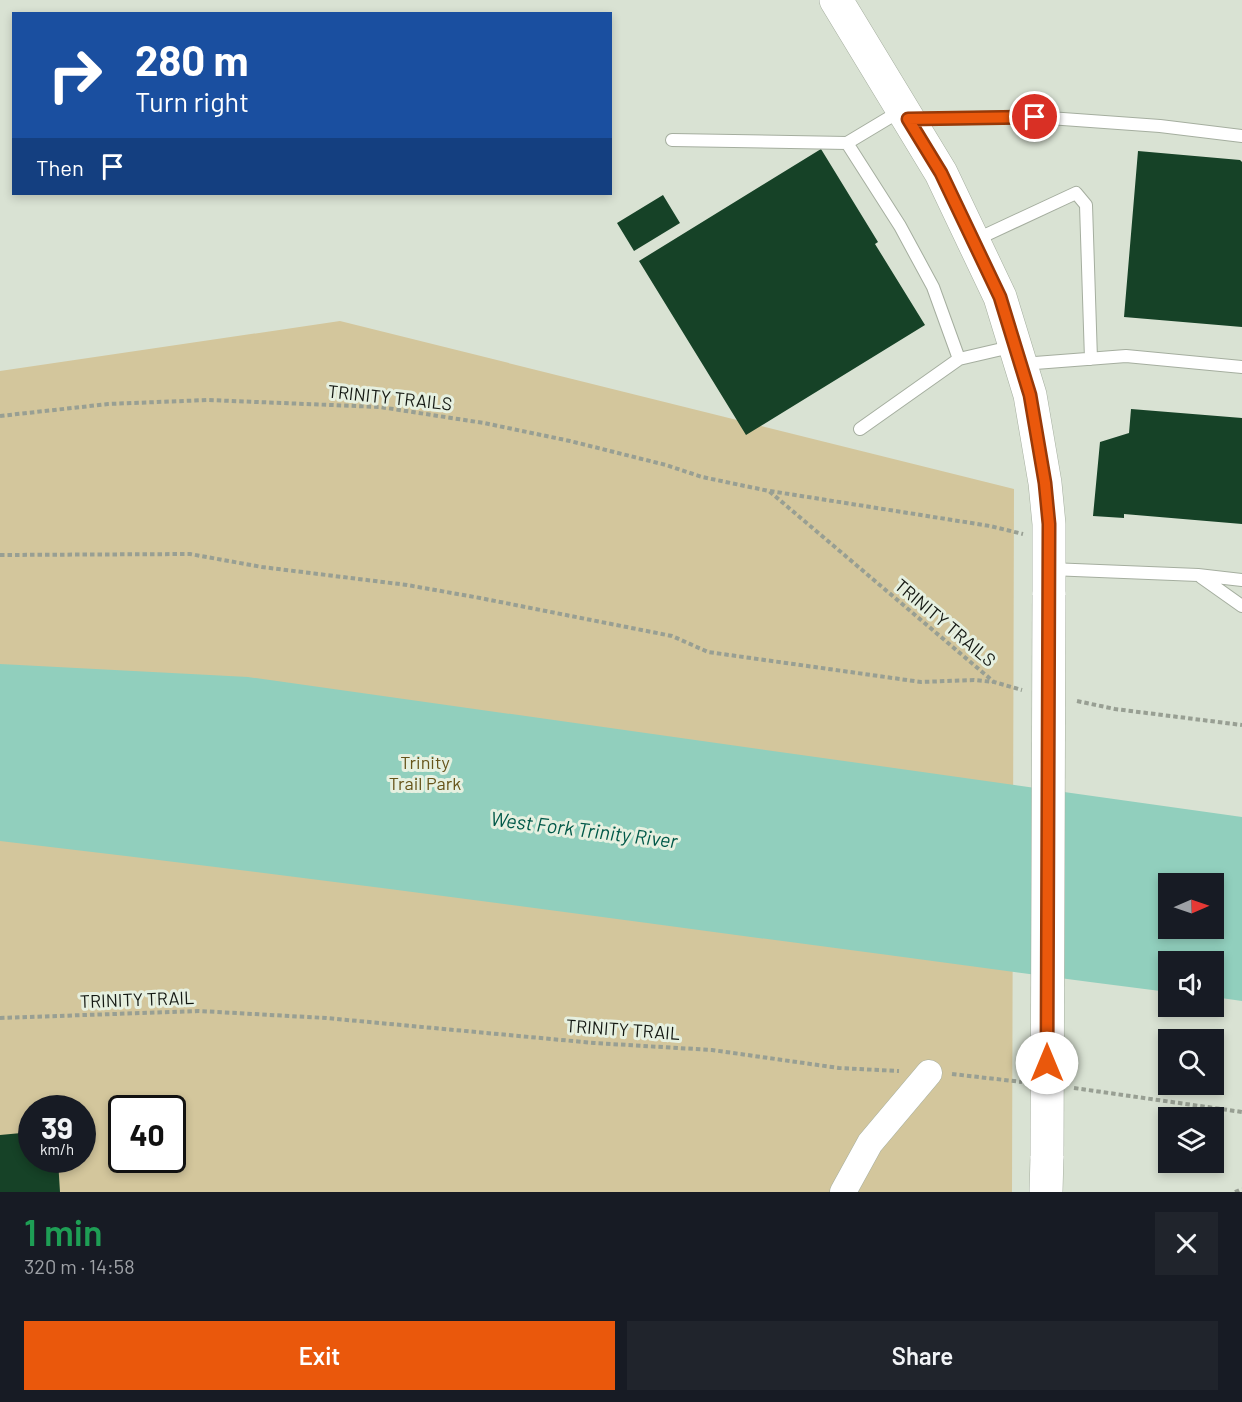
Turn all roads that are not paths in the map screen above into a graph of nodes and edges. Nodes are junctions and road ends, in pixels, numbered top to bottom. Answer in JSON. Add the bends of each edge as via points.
{"nodes":[{"id":1,"x":836,"y":0,"type":"edge"},
{"id":2,"x":906,"y":114,"type":"junction"},
{"id":3,"x":1242,"y":136,"type":"edge"},
{"id":4,"x":672,"y":140,"type":"dead end"},
{"id":5,"x":847,"y":143,"type":"junction"},
{"id":6,"x":974,"y":240,"type":"junction"},
{"id":7,"x":1018,"y":355,"type":"junction"},
{"id":8,"x":959,"y":358,"type":"junction"},
{"id":9,"x":1091,"y":359,"type":"junction"},
{"id":10,"x":1242,"y":368,"type":"edge"},
{"id":11,"x":860,"y":429,"type":"dead end"},
{"id":12,"x":1049,"y":568,"type":"junction"},
{"id":13,"x":1198,"y":574,"type":"junction"},
{"id":14,"x":1242,"y":580,"type":"edge"},
{"id":15,"x":1242,"y":606,"type":"edge"},
{"id":16,"x":929,"y":1073,"type":"road end"},
{"id":17,"x":843,"y":1192,"type":"edge"},
{"id":18,"x":1046,"y":1192,"type":"edge"}],
"edges":[{"from":1,"to":2,"type":"street"},
{"from":2,"to":3,"type":"lane","via":[[1035,117]]},
{"from":2,"to":5,"type":"lane"},
{"from":2,"to":6,"type":"street"},
{"from":4,"to":5,"type":"lane"},
{"from":5,"to":8,"type":"lane","via":[[933,287]]},
{"from":6,"to":7,"type":"street","via":[[1000,297]]},
{"from":6,"to":9,"type":"lane","via":[[1076,194],[1086,205]]},
{"from":7,"to":8,"type":"lane"},
{"from":7,"to":9,"type":"lane"},
{"from":7,"to":12,"type":"street","via":[[1030,395],[1045,483]]},
{"from":8,"to":11,"type":"lane"},
{"from":9,"to":10,"type":"lane","via":[[1126,356]]},
{"from":12,"to":13,"type":"lane"},
{"from":12,"to":18,"type":"street","bridge":true},
{"from":13,"to":14,"type":"lane"},
{"from":13,"to":15,"type":"lane"},
{"from":16,"to":17,"type":"street","via":[[870,1143]]}]}
